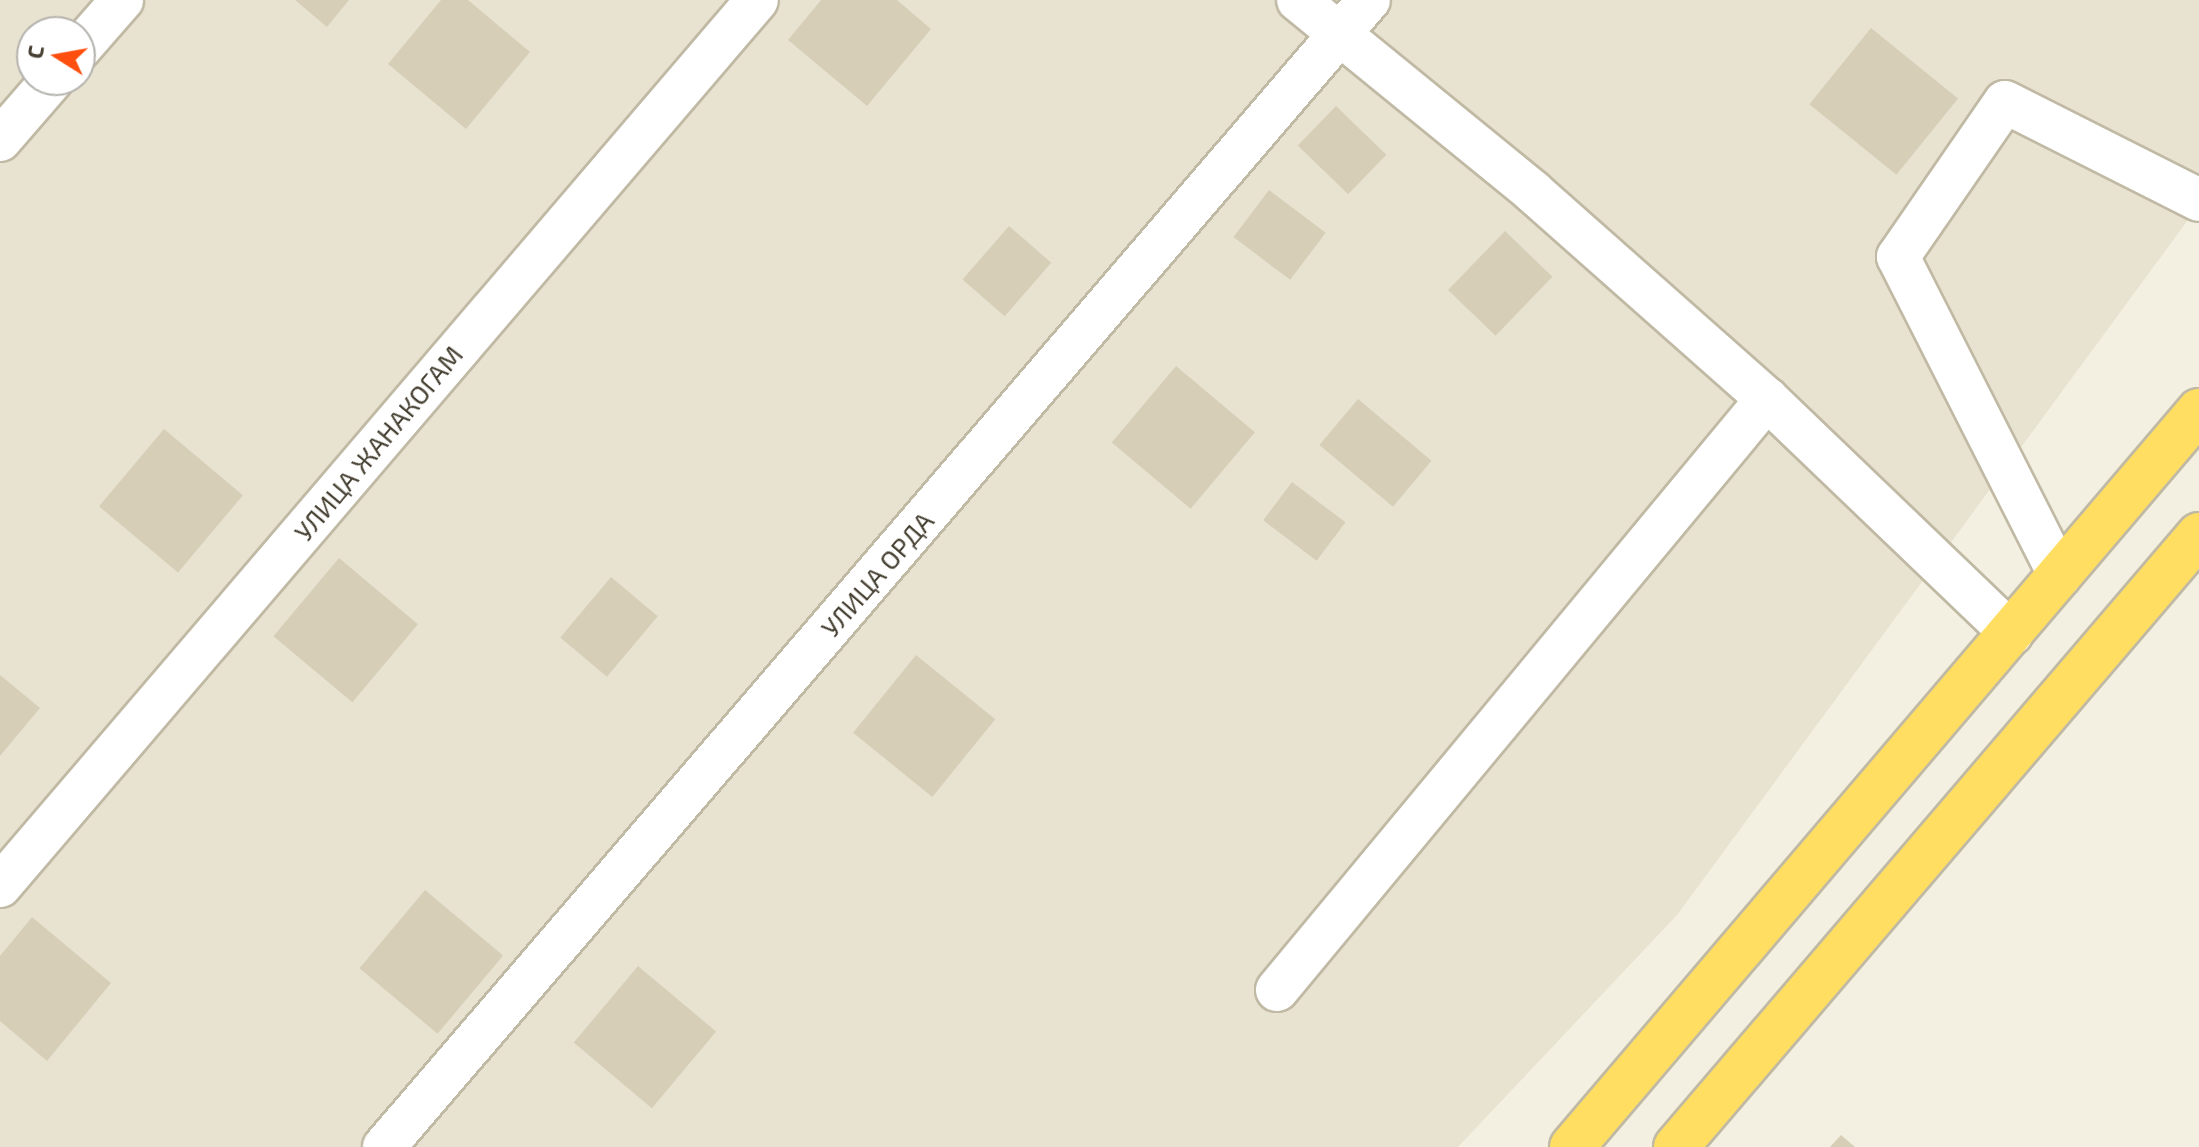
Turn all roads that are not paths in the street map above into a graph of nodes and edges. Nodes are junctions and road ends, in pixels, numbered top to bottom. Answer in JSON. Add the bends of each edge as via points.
{"nodes":[{"id":1,"x":122,"y":0,"type":"edge"},
{"id":2,"x":757,"y":0,"type":"edge"},
{"id":3,"x":1298,"y":0,"type":"edge"},
{"id":4,"x":1369,"y":0,"type":"edge"},
{"id":5,"x":96,"y":30,"type":"edge"},
{"id":6,"x":1339,"y":37,"type":"junction"},
{"id":7,"x":38,"y":96,"type":"edge"},
{"id":8,"x":0,"y":140,"type":"edge"},
{"id":9,"x":2199,"y":200,"type":"edge"},
{"id":10,"x":1767,"y":399,"type":"junction"},
{"id":11,"x":2199,"y":411,"type":"edge"},
{"id":12,"x":2199,"y":535,"type":"edge"},
{"id":13,"x":2060,"y":576,"type":"junction"},
{"id":14,"x":2012,"y":634,"type":"junction"},
{"id":15,"x":0,"y":886,"type":"edge"},
{"id":16,"x":1277,"y":990,"type":"dead end"},
{"id":17,"x":405,"y":1137,"type":"edge"},
{"id":18,"x":1572,"y":1147,"type":"edge"},
{"id":19,"x":1676,"y":1147,"type":"edge"}],
"edges":[{"from":1,"to":5,"type":"street"},
{"from":2,"to":15,"type":"street","name":"УЛИЦА ЖАНАКОГАМ"},
{"from":3,"to":6,"type":"street"},
{"from":4,"to":6,"type":"street","name":"УЛИЦА ОРДА"},
{"from":6,"to":10,"type":"street","via":[[1533,192]]},
{"from":6,"to":17,"type":"street","name":"УЛИЦА ОРДА"},
{"from":7,"to":8,"type":"street"},
{"from":9,"to":13,"type":"street","via":[[2005,102],[1898,257]]},
{"from":10,"to":14,"type":"street"},
{"from":10,"to":16,"type":"street"},
{"from":11,"to":13,"type":"highway"},
{"from":12,"to":19,"type":"highway"},
{"from":13,"to":14,"type":"highway"},
{"from":14,"to":18,"type":"highway"}]}
